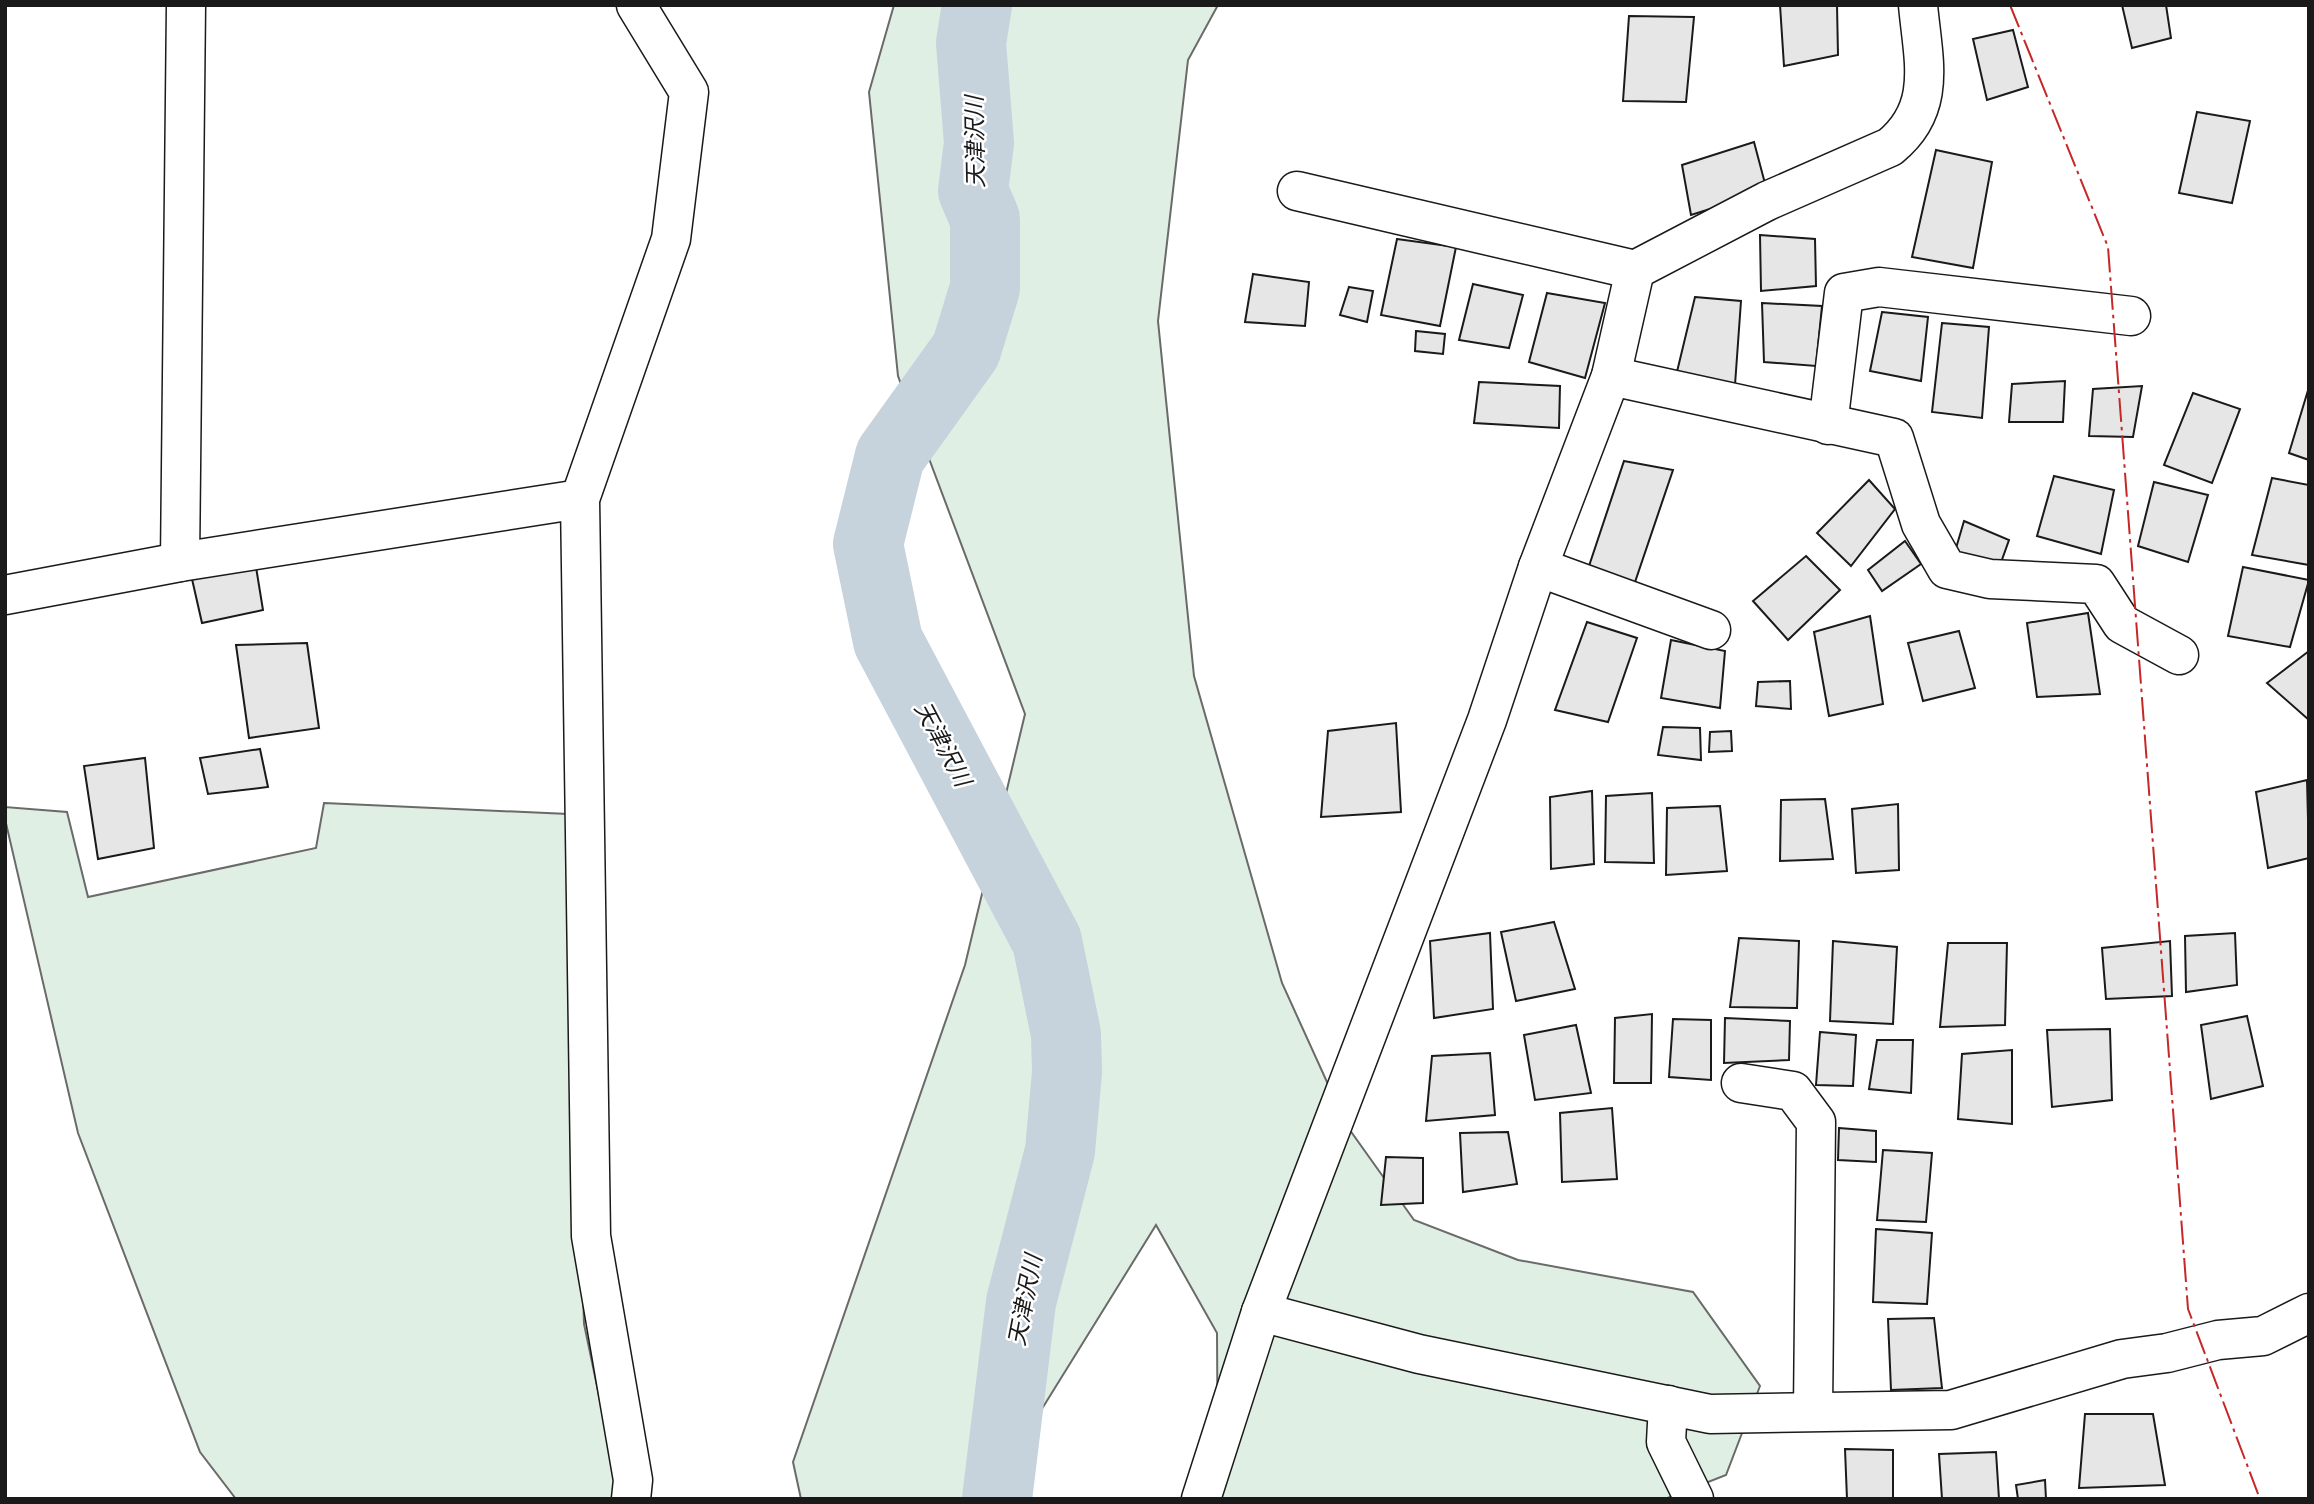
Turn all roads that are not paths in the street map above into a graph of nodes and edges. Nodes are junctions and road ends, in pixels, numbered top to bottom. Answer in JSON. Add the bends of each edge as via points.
{"nodes":[{"id":1,"x":186,"y":5,"type":"edge"},
{"id":2,"x":636,"y":5,"type":"edge"},
{"id":3,"x":1919,"y":5,"type":"edge"},
{"id":4,"x":1297,"y":191,"type":"dead end"},
{"id":5,"x":1635,"y":270,"type":"junction"},
{"id":6,"x":2131,"y":316,"type":"dead end"},
{"id":7,"x":1611,"y":376,"type":"junction"},
{"id":8,"x":1828,"y":425,"type":"junction"},
{"id":9,"x":580,"y":499,"type":"junction"},
{"id":10,"x":180,"y":562,"type":"junction"},
{"id":11,"x":1538,"y":568,"type":"junction"},
{"id":12,"x":5,"y":595,"type":"edge"},
{"id":13,"x":1711,"y":630,"type":"dead end"},
{"id":14,"x":2179,"y":655,"type":"dead end"},
{"id":15,"x":1741,"y":1083,"type":"dead end"},
{"id":16,"x":1261,"y":1312,"type":"junction"},
{"id":17,"x":2309,"y":1313,"type":"edge"},
{"id":18,"x":1668,"y":1405,"type":"junction"},
{"id":19,"x":1813,"y":1411,"type":"junction"},
{"id":20,"x":631,"y":1499,"type":"edge"},
{"id":21,"x":1201,"y":1499,"type":"edge"},
{"id":22,"x":1694,"y":1499,"type":"edge"}],
"edges":[{"from":1,"to":10,"type":"street"},
{"from":2,"to":9,"type":"street","via":[[689,92],[671,239]]},
{"from":3,"to":5,"type":"street","via":[[1924,98],[1905,135],[1890,147],[1767,201]]},
{"from":4,"to":5,"type":"street"},
{"from":5,"to":7,"type":"street"},
{"from":6,"to":8,"type":"street","via":[[1879,287],[1844,293]]},
{"from":7,"to":8,"type":"street"},
{"from":7,"to":11,"type":"street"},
{"from":8,"to":14,"type":"street","via":[[1894,438],[1921,524],[1947,569],[1990,579],[2096,584],[2122,624]]},
{"from":9,"to":10,"type":"street"},
{"from":9,"to":20,"type":"street","via":[[591,1236],[633,1480]]},
{"from":10,"to":12,"type":"street"},
{"from":11,"to":13,"type":"street"},
{"from":11,"to":16,"type":"street","via":[[1487,720]]},
{"from":15,"to":19,"type":"street","via":[[1793,1091],[1816,1122]]},
{"from":16,"to":18,"type":"street","via":[[1419,1354]]},
{"from":16,"to":21,"type":"street"},
{"from":17,"to":19,"type":"street","via":[[2263,1336],[2218,1340],[2122,1360],[1951,1410]]},
{"from":18,"to":19,"type":"street","via":[[1710,1414]]},
{"from":18,"to":22,"type":"street","via":[[1666,1442]]}]}
